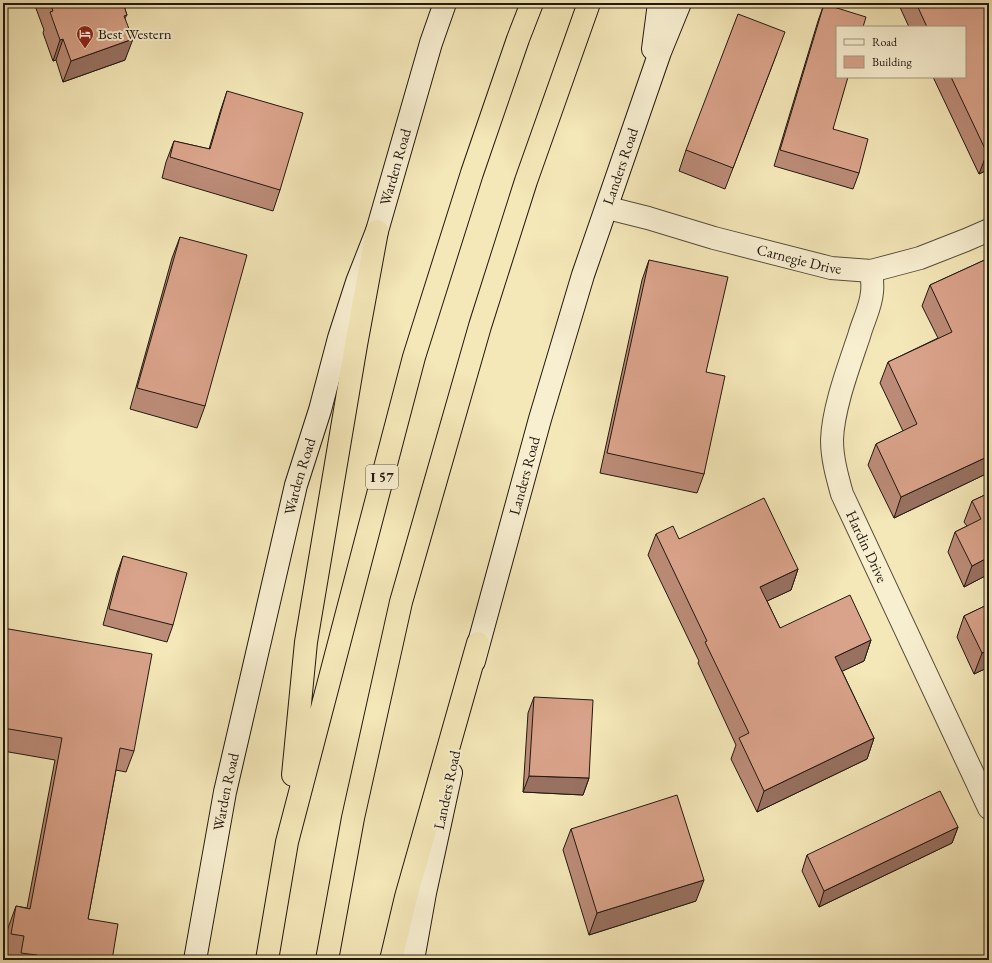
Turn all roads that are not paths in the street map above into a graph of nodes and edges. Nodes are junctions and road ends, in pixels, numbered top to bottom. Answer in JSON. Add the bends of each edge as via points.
{"nodes":[{"id":1,"x":445,"y":3,"type":"edge"},
{"id":2,"x":532,"y":3,"type":"edge"},
{"id":3,"x":589,"y":3,"type":"edge"},
{"id":4,"x":659,"y":3,"type":"edge"},
{"id":5,"x":680,"y":3,"type":"edge"},
{"id":6,"x":647,"y":92,"type":"junction"},
{"id":7,"x":608,"y":208,"type":"junction"},
{"id":8,"x":989,"y":230,"type":"edge"},
{"id":9,"x":377,"y":231,"type":"junction"},
{"id":10,"x":871,"y":271,"type":"junction"},
{"id":11,"x":478,"y":643,"type":"junction"},
{"id":12,"x":989,"y":808,"type":"edge"},
{"id":13,"x":287,"y":842,"type":"junction"},
{"id":14,"x":196,"y":960,"type":"edge"},
{"id":15,"x":267,"y":960,"type":"edge"},
{"id":16,"x":327,"y":960,"type":"edge"},
{"id":17,"x":391,"y":960,"type":"edge"},
{"id":18,"x":413,"y":960,"type":"edge"}],
"edges":[{"from":1,"to":9,"type":"main road","name":"Warden Road","via":[[424,65]]},
{"from":2,"to":13,"type":"highway","number":"I 57","via":[[472,173],[414,356]]},
{"from":3,"to":16,"type":"highway","via":[[518,204],[402,602],[353,818]]},
{"from":4,"to":6,"type":"main road"},
{"from":5,"to":6,"type":"main road","name":"Landers Road"},
{"from":6,"to":7,"type":"main road","name":"Landers Road"},
{"from":7,"to":10,"type":"main road","name":"Carnegie Drive","via":[[831,268]]},
{"from":7,"to":11,"type":"main road","name":"Landers Road","via":[[583,276],[540,419]]},
{"from":8,"to":10,"type":"main road","name":"Carnegie Drive","via":[[920,258]]},
{"from":9,"to":13,"type":"highway","via":[[306,642]]},
{"from":9,"to":14,"type":"main road","name":"Warden Road","via":[[338,338],[320,410],[296,485],[225,792]]},
{"from":10,"to":12,"type":"main road","name":"Hardin Drive","via":[[873,291],[870,304],[833,423],[834,468],[842,494]]},
{"from":11,"to":17,"type":"highway","via":[[408,889]]},
{"from":11,"to":18,"type":"main road","name":"Landers Road"},
{"from":13,"to":15,"type":"highway","number":"I 57"}]}
